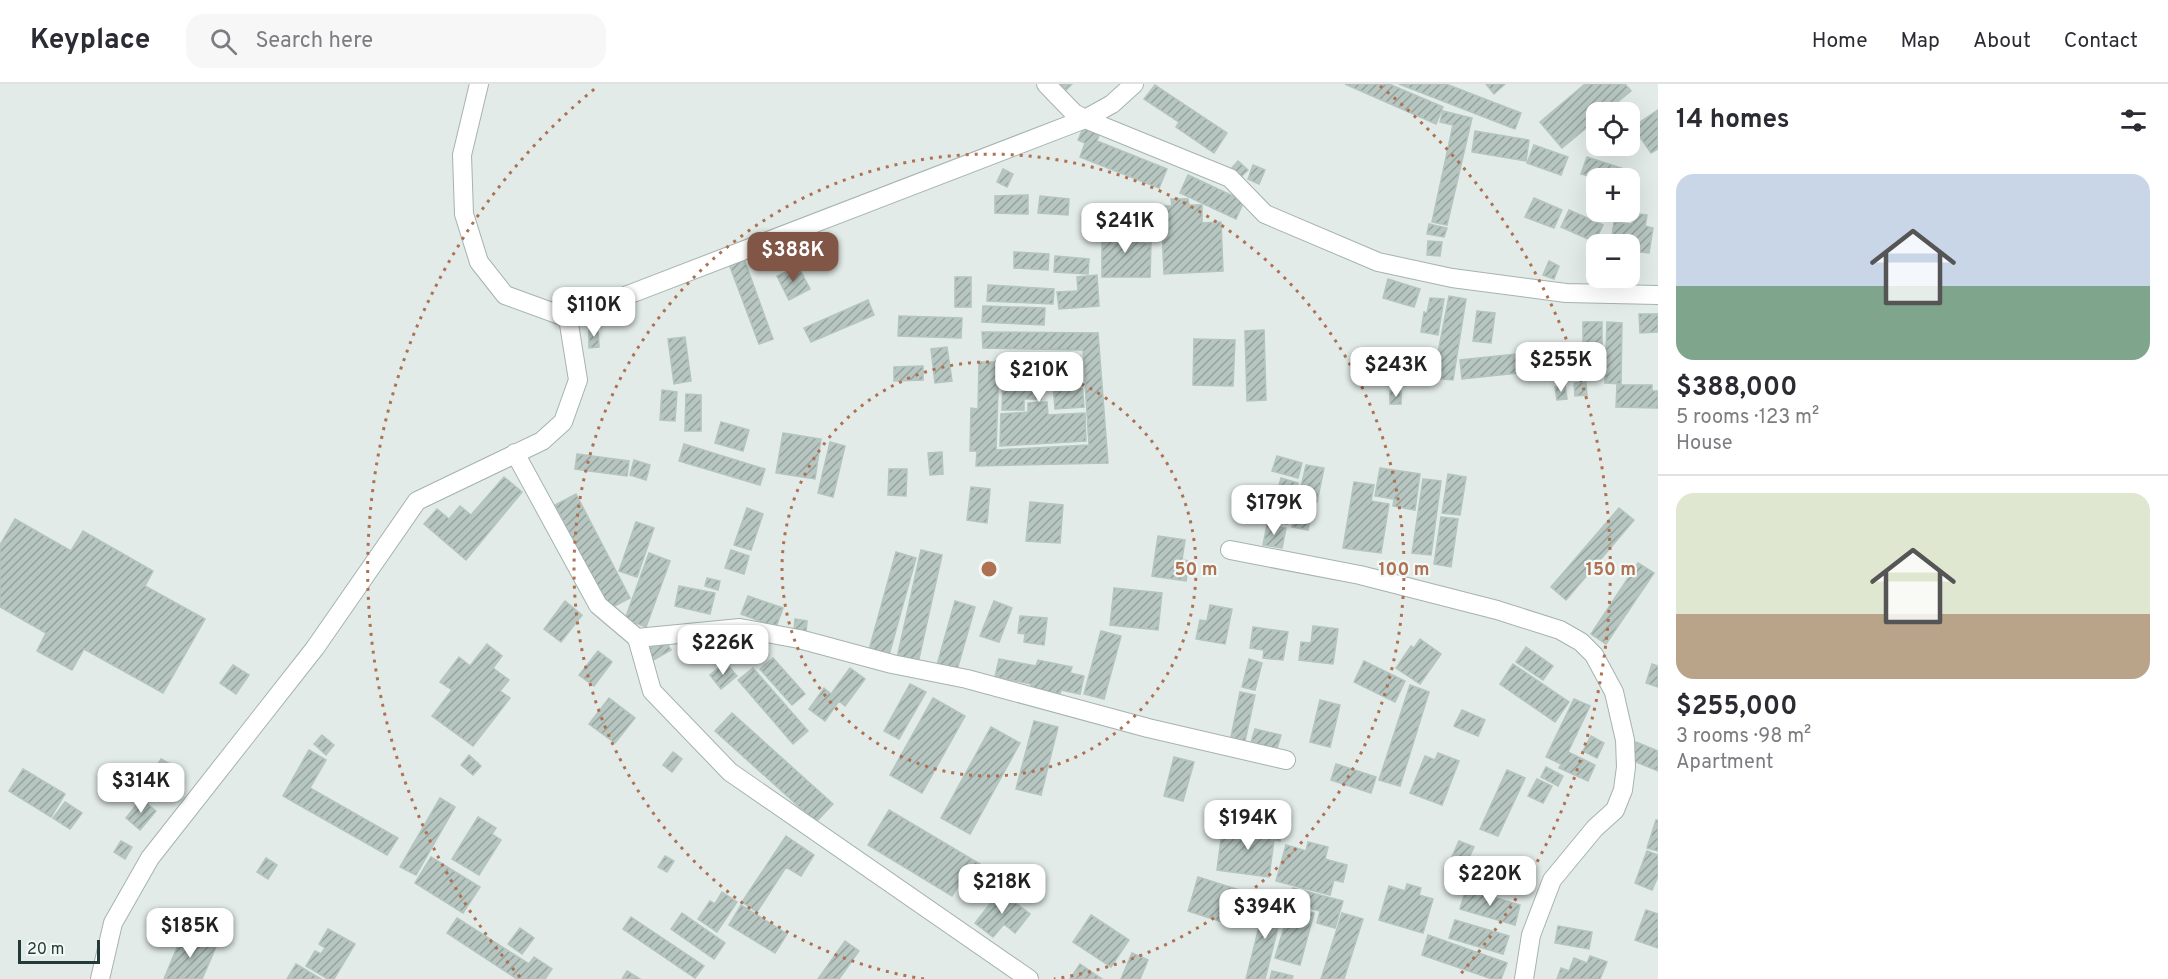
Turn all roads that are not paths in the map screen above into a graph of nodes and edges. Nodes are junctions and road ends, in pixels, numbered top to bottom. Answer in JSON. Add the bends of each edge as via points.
{"nodes":[{"id":1,"x":479,"y":84,"type":"edge"},
{"id":2,"x":1046,"y":84,"type":"edge"},
{"id":3,"x":1134,"y":84,"type":"edge"},
{"id":4,"x":1085,"y":119,"type":"junction"},
{"id":5,"x":1658,"y":295,"type":"edge"},
{"id":6,"x":568,"y":318,"type":"junction"},
{"id":7,"x":515,"y":453,"type":"junction"},
{"id":8,"x":1230,"y":550,"type":"dead end"},
{"id":9,"x":637,"y":638,"type":"junction"},
{"id":10,"x":1286,"y":760,"type":"dead end"},
{"id":11,"x":100,"y":979,"type":"edge"},
{"id":12,"x":1029,"y":979,"type":"edge"},
{"id":13,"x":1524,"y":979,"type":"edge"}],
"edges":[{"from":1,"to":6,"type":"street","via":[[462,155],[464,214],[479,262],[505,295]]},
{"from":2,"to":4,"type":"street"},
{"from":3,"to":4,"type":"street","via":[[1112,104]]},
{"from":4,"to":5,"type":"street","via":[[1230,178],[1265,214],[1378,262],[1452,278],[1555,291]]},
{"from":4,"to":6,"type":"street"},
{"from":6,"to":7,"type":"street","via":[[578,380],[563,422],[542,441]]},
{"from":7,"to":9,"type":"street","via":[[598,606]]},
{"from":7,"to":11,"type":"street","via":[[417,501],[315,648],[150,858],[113,923]]},
{"from":8,"to":13,"type":"street","via":[[1360,575],[1497,610],[1560,630],[1594,655],[1614,692],[1625,740],[1623,790],[1615,810],[1552,880],[1531,935]]},
{"from":9,"to":10,"type":"street","via":[[740,628],[978,682]]},
{"from":9,"to":12,"type":"street","via":[[652,692],[730,772]]}]}
